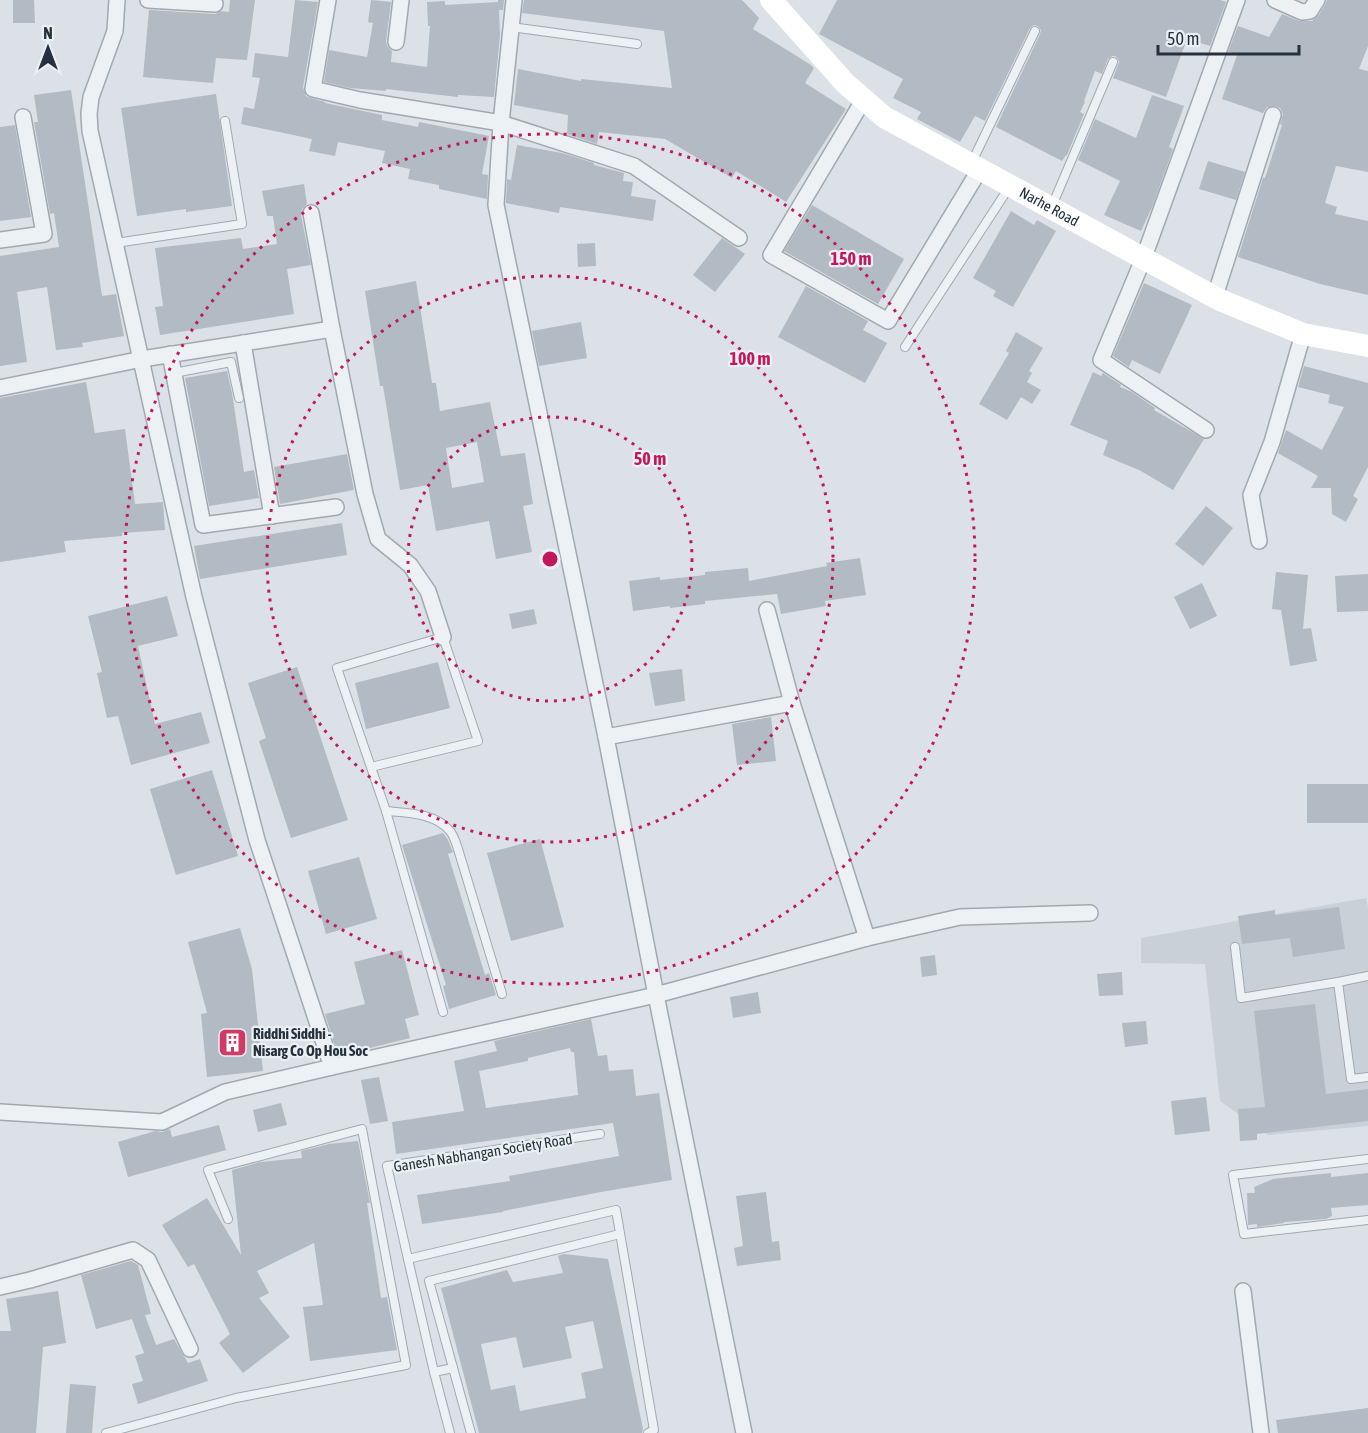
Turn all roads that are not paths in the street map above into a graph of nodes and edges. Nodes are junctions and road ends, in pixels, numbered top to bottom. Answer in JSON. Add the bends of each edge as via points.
{"nodes":[{"id":1,"x":117,"y":0,"type":"edge"},
{"id":2,"x":148,"y":0,"type":"edge"},
{"id":3,"x":328,"y":0,"type":"edge"},
{"id":4,"x":401,"y":0,"type":"edge"},
{"id":5,"x":514,"y":0,"type":"edge"},
{"id":6,"x":771,"y":0,"type":"edge"},
{"id":7,"x":1237,"y":0,"type":"edge"},
{"id":8,"x":1275,"y":0,"type":"edge"},
{"id":9,"x":1317,"y":0,"type":"edge"},
{"id":10,"x":215,"y":4,"type":"dead end"},
{"id":11,"x":511,"y":27,"type":"junction"},
{"id":12,"x":1035,"y":31,"type":"dead end"},
{"id":13,"x":396,"y":42,"type":"dead end"},
{"id":14,"x":636,"y":44,"type":"dead end"},
{"id":15,"x":1113,"y":62,"type":"dead end"},
{"id":16,"x":864,"y":99,"type":"junction"},
{"id":17,"x":1273,"y":116,"type":"dead end"},
{"id":18,"x":23,"y":117,"type":"dead end"},
{"id":19,"x":225,"y":121,"type":"dead end"},
{"id":20,"x":501,"y":123,"type":"junction"},
{"id":21,"x":976,"y":166,"type":"junction"},
{"id":22,"x":1010,"y":185,"type":"junction"},
{"id":23,"x":1051,"y":207,"type":"junction"},
{"id":24,"x":312,"y":213,"type":"dead end"},
{"id":25,"x":740,"y":238,"type":"dead end"},
{"id":26,"x":0,"y":240,"type":"edge"},
{"id":27,"x":116,"y":243,"type":"junction"},
{"id":28,"x":1144,"y":257,"type":"junction"},
{"id":29,"x":1215,"y":296,"type":"junction"},
{"id":30,"x":332,"y":329,"type":"junction"},
{"id":31,"x":1303,"y":334,"type":"junction"},
{"id":32,"x":243,"y":343,"type":"junction"},
{"id":33,"x":1368,"y":346,"type":"edge"},
{"id":34,"x":905,"y":347,"type":"dead end"},
{"id":35,"x":170,"y":354,"type":"junction"},
{"id":36,"x":142,"y":359,"type":"junction"},
{"id":37,"x":174,"y":373,"type":"junction"},
{"id":38,"x":0,"y":388,"type":"edge"},
{"id":39,"x":239,"y":398,"type":"dead end"},
{"id":40,"x":1206,"y":430,"type":"dead end"},
{"id":41,"x":336,"y":507,"type":"dead end"},
{"id":42,"x":272,"y":516,"type":"junction"},
{"id":43,"x":1259,"y":541,"type":"dead end"},
{"id":44,"x":767,"y":610,"type":"dead end"},
{"id":45,"x":443,"y":637,"type":"junction"},
{"id":46,"x":792,"y":703,"type":"junction"},
{"id":47,"x":606,"y":737,"type":"junction"},
{"id":48,"x":371,"y":767,"type":"junction"},
{"id":49,"x":386,"y":811,"type":"junction"},
{"id":50,"x":1090,"y":913,"type":"dead end"},
{"id":51,"x":867,"y":938,"type":"junction"},
{"id":52,"x":1235,"y":947,"type":"dead end"},
{"id":53,"x":1368,"y":976,"type":"edge"},
{"id":54,"x":1338,"y":982,"type":"junction"},
{"id":55,"x":502,"y":994,"type":"dead end"},
{"id":56,"x":656,"y":996,"type":"junction"},
{"id":57,"x":443,"y":1012,"type":"dead end"},
{"id":58,"x":332,"y":1067,"type":"junction"},
{"id":59,"x":1368,"y":1077,"type":"edge"},
{"id":60,"x":0,"y":1112,"type":"edge"},
{"id":61,"x":600,"y":1134,"type":"dead end"},
{"id":62,"x":1368,"y":1159,"type":"edge"},
{"id":63,"x":228,"y":1219,"type":"dead end"},
{"id":64,"x":1368,"y":1220,"type":"edge"},
{"id":65,"x":620,"y":1234,"type":"junction"},
{"id":66,"x":408,"y":1259,"type":"junction"},
{"id":67,"x":0,"y":1287,"type":"edge"},
{"id":68,"x":1243,"y":1291,"type":"dead end"},
{"id":69,"x":190,"y":1349,"type":"dead end"},
{"id":70,"x":453,"y":1368,"type":"junction"},
{"id":71,"x":434,"y":1372,"type":"junction"},
{"id":72,"x":106,"y":1433,"type":"edge"},
{"id":73,"x":450,"y":1433,"type":"edge"},
{"id":74,"x":471,"y":1433,"type":"edge"},
{"id":75,"x":648,"y":1433,"type":"edge"},
{"id":76,"x":744,"y":1433,"type":"edge"},
{"id":77,"x":1262,"y":1433,"type":"edge"}],
"edges":[{"from":1,"to":27,"type":"street","via":[[115,31],[91,97],[89,114]]},
{"from":2,"to":10,"type":"street"},
{"from":3,"to":20,"type":"street","via":[[313,89]]},
{"from":4,"to":13,"type":"street"},
{"from":5,"to":11,"type":"street"},
{"from":6,"to":16,"type":"street","name":"Narhe Road"},
{"from":7,"to":28,"type":"street"},
{"from":8,"to":9,"type":"street","via":[[1302,12],[1310,11]]},
{"from":11,"to":14,"type":"lane"},
{"from":11,"to":20,"type":"street"},
{"from":12,"to":21,"type":"lane"},
{"from":15,"to":23,"type":"lane"},
{"from":16,"to":21,"type":"street","name":"Narhe Road","via":[[884,117]]},
{"from":16,"to":21,"type":"street","via":[[771,255],[888,321]]},
{"from":17,"to":29,"type":"street"},
{"from":18,"to":26,"type":"street","via":[[44,234]]},
{"from":19,"to":27,"type":"lane","via":[[242,224]]},
{"from":20,"to":25,"type":"street","via":[[634,166]]},
{"from":20,"to":47,"type":"street","via":[[496,205]]},
{"from":21,"to":22,"type":"street","name":"Narhe Road"},
{"from":22,"to":23,"type":"street","name":"Narhe Road"},
{"from":22,"to":34,"type":"lane"},
{"from":23,"to":28,"type":"street","name":"Narhe Road"},
{"from":24,"to":30,"type":"street"},
{"from":27,"to":36,"type":"street"},
{"from":28,"to":29,"type":"street","name":"Narhe Road"},
{"from":28,"to":40,"type":"street","via":[[1101,360]]},
{"from":29,"to":31,"type":"street","name":"Narhe Road"},
{"from":30,"to":32,"type":"street"},
{"from":30,"to":45,"type":"street","via":[[365,494],[378,539],[410,565],[428,591]]},
{"from":31,"to":33,"type":"street","name":"Narhe Road"},
{"from":31,"to":43,"type":"street","via":[[1272,442],[1251,495]]},
{"from":32,"to":35,"type":"street"},
{"from":32,"to":42,"type":"street"},
{"from":35,"to":36,"type":"street"},
{"from":35,"to":37,"type":"street"},
{"from":36,"to":38,"type":"street"},
{"from":36,"to":58,"type":"street","via":[[194,597],[257,840]]},
{"from":37,"to":39,"type":"lane","via":[[231,362]]},
{"from":37,"to":42,"type":"street","via":[[202,525]]},
{"from":41,"to":42,"type":"street"},
{"from":44,"to":46,"type":"street"},
{"from":45,"to":48,"type":"lane","via":[[337,668]]},
{"from":45,"to":48,"type":"lane","via":[[478,741]]},
{"from":46,"to":47,"type":"street"},
{"from":46,"to":51,"type":"street"},
{"from":47,"to":56,"type":"street"},
{"from":48,"to":49,"type":"lane"},
{"from":49,"to":55,"type":"lane","via":[[422,815],[441,822],[451,832]]},
{"from":49,"to":57,"type":"lane"},
{"from":50,"to":51,"type":"street","via":[[960,917]]},
{"from":51,"to":56,"type":"street"},
{"from":52,"to":54,"type":"lane","via":[[1240,998]]},
{"from":53,"to":54,"type":"lane"},
{"from":54,"to":59,"type":"lane","via":[[1351,1079]]},
{"from":56,"to":58,"type":"street"},
{"from":56,"to":76,"type":"street"},
{"from":58,"to":60,"type":"street","via":[[225,1092],[162,1122]]},
{"from":61,"to":66,"type":"lane","name":"Ganesh Nabhangan Society Road","via":[[387,1166]]},
{"from":62,"to":64,"type":"lane","via":[[1233,1175],[1244,1234]]},
{"from":63,"to":72,"type":"lane","via":[[208,1170],[362,1129],[406,1365],[236,1398]]},
{"from":65,"to":66,"type":"lane","via":[[616,1210]]},
{"from":65,"to":70,"type":"lane","via":[[429,1281]]},
{"from":65,"to":75,"type":"lane","via":[[654,1430]]},
{"from":66,"to":71,"type":"lane","name":"Ganesh Nabhangan Society Road"},
{"from":67,"to":69,"type":"street","via":[[133,1250],[148,1260]]},
{"from":68,"to":77,"type":"street"},
{"from":70,"to":71,"type":"lane"},
{"from":70,"to":74,"type":"lane"},
{"from":71,"to":73,"type":"lane","name":"Ganesh Nabhangan Society Road"}]}
